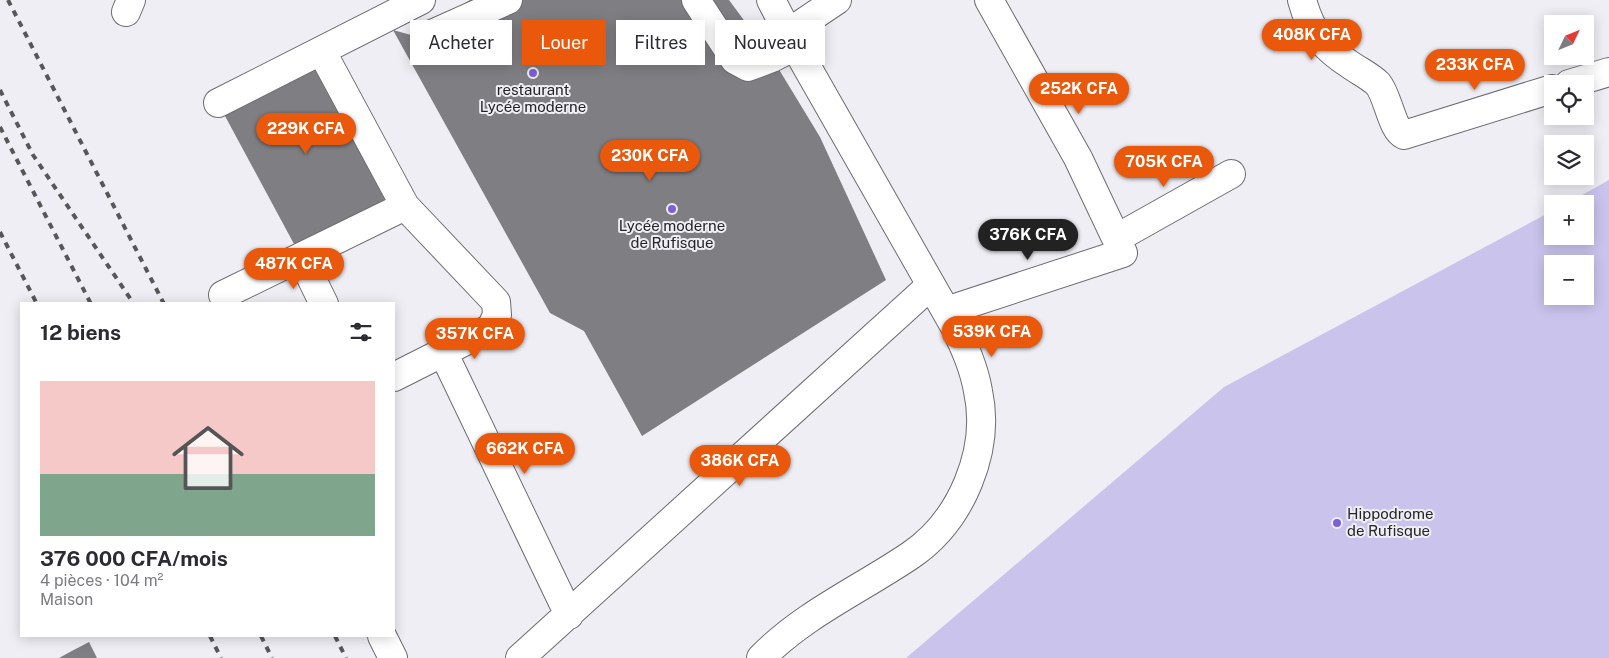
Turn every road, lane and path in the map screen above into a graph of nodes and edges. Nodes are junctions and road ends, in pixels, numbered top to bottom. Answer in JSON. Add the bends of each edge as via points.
{"nodes":[{"id":1,"x":421,"y":0,"type":"edge"},
{"id":2,"x":508,"y":0,"type":"edge"},
{"id":3,"x":696,"y":0,"type":"edge"},
{"id":4,"x":771,"y":0,"type":"edge"},
{"id":5,"x":837,"y":0,"type":"edge"},
{"id":6,"x":989,"y":0,"type":"edge"},
{"id":7,"x":1302,"y":0,"type":"edge"},
{"id":8,"x":463,"y":20,"type":"edge"},
{"id":9,"x":782,"y":20,"type":"edge"},
{"id":10,"x":814,"y":20,"type":"edge"},
{"id":11,"x":715,"y":29,"type":"edge"},
{"id":12,"x":322,"y":52,"type":"junction"},
{"id":13,"x":806,"y":65,"type":"edge"},
{"id":14,"x":1609,"y":72,"type":"edge"},
{"id":15,"x":1594,"y":76,"type":"edge"},
{"id":16,"x":1544,"y":91,"type":"edge"},
{"id":17,"x":218,"y":103,"type":"dead end"},
{"id":18,"x":1231,"y":174,"type":"dead end"},
{"id":19,"x":405,"y":206,"type":"junction"},
{"id":20,"x":1117,"y":238,"type":"junction"},
{"id":21,"x":301,"y":257,"type":"junction"},
{"id":22,"x":931,"y":284,"type":"junction"},
{"id":23,"x":223,"y":295,"type":"dead end"},
{"id":24,"x":323,"y":302,"type":"edge"},
{"id":25,"x":946,"y":310,"type":"junction"},
{"id":26,"x":443,"y":352,"type":"junction"},
{"id":27,"x":395,"y":376,"type":"edge"},
{"id":28,"x":569,"y":615,"type":"junction"},
{"id":29,"x":382,"y":637,"type":"edge"},
{"id":30,"x":393,"y":658,"type":"edge"},
{"id":31,"x":520,"y":658,"type":"edge"},
{"id":32,"x":761,"y":658,"type":"edge"}],
"edges":[{"from":1,"to":12,"type":"street"},
{"from":2,"to":8,"type":"street"},
{"from":3,"to":11,"type":"street"},
{"from":4,"to":9,"type":"street"},
{"from":5,"to":10,"type":"street"},
{"from":6,"to":20,"type":"street","via":[[1078,158]]},
{"from":7,"to":16,"type":"street","via":[[1313,32],[1337,56],[1377,83],[1398,131],[1404,135]]},
{"from":12,"to":17,"type":"street"},
{"from":12,"to":19,"type":"street"},
{"from":13,"to":22,"type":"street"},
{"from":14,"to":15,"type":"street"},
{"from":18,"to":20,"type":"street"},
{"from":19,"to":21,"type":"street"},
{"from":19,"to":26,"type":"street","via":[[496,302],[497,315],[491,328]]},
{"from":20,"to":25,"type":"street","via":[[1123,253]]},
{"from":21,"to":23,"type":"street"},
{"from":21,"to":24,"type":"street"},
{"from":22,"to":25,"type":"street"},
{"from":22,"to":28,"type":"street"},
{"from":25,"to":32,"type":"street","via":[[970,360],[979,393],[981,423],[977,455],[965,489],[949,517],[913,554],[788,632]]},
{"from":26,"to":27,"type":"street"},
{"from":26,"to":28,"type":"street"},
{"from":28,"to":31,"type":"street"},
{"from":29,"to":30,"type":"street"}]}
